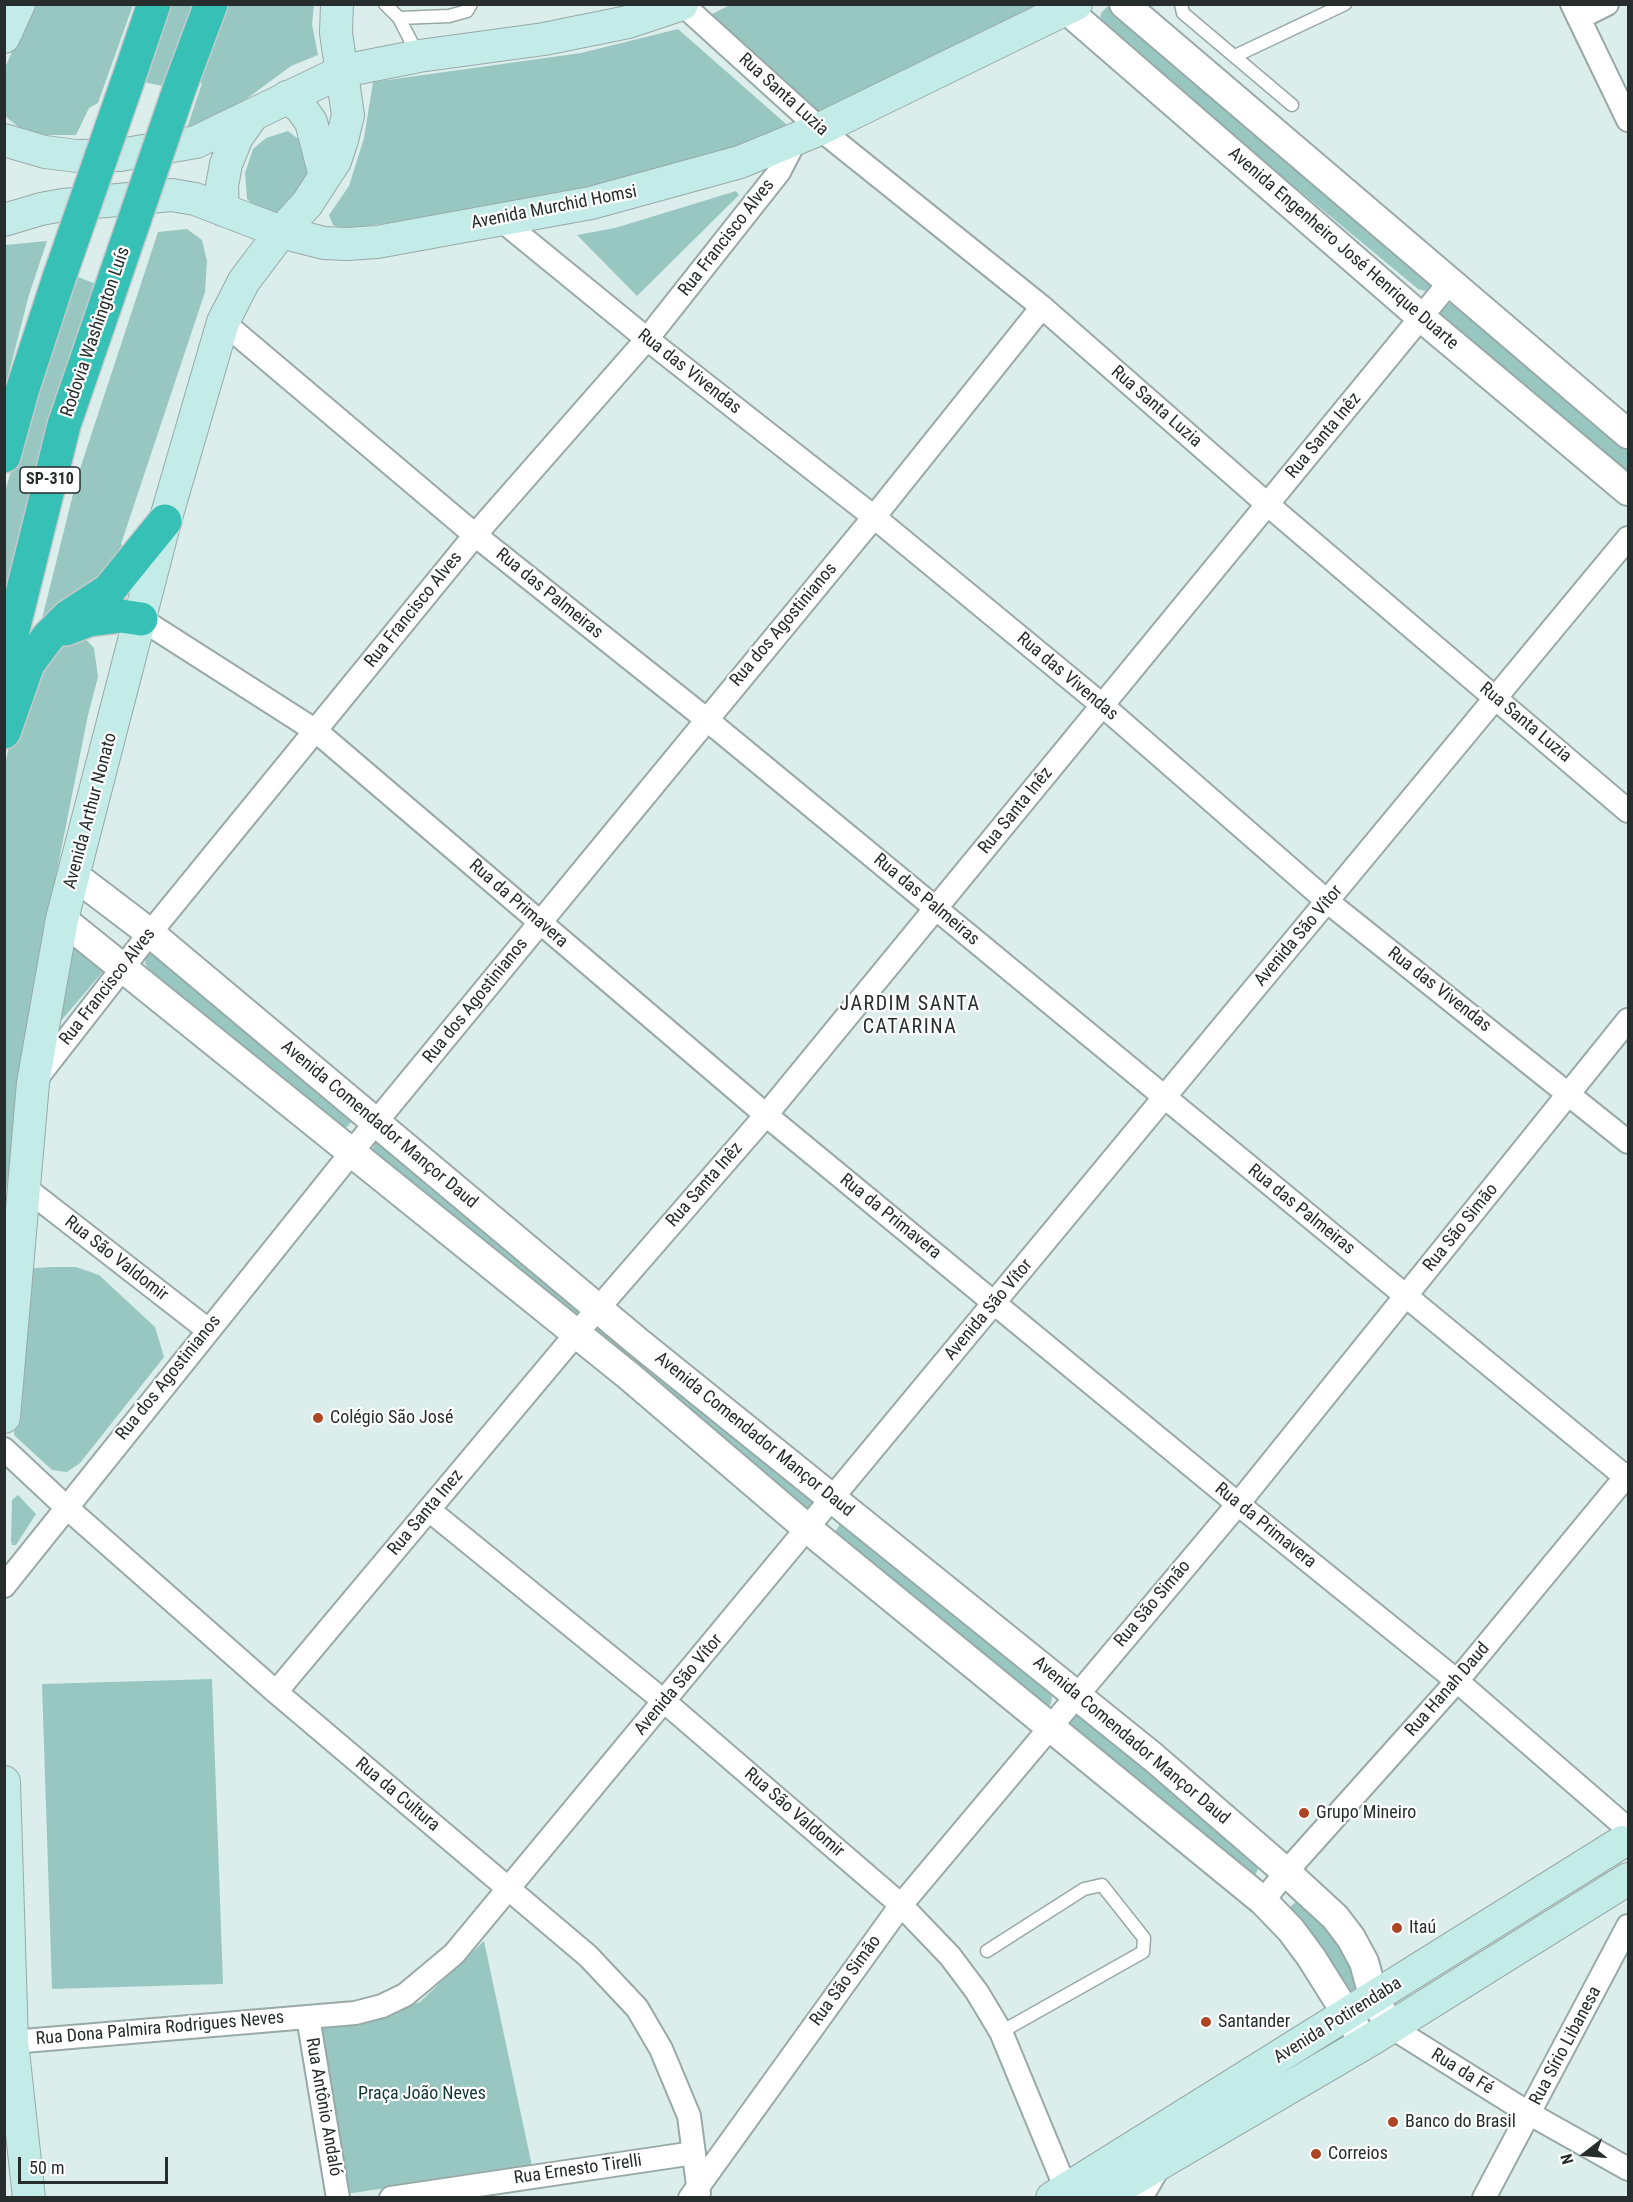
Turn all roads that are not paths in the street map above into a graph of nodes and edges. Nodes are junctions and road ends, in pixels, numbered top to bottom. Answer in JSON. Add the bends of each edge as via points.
{"nodes":[{"id":1,"x":19,"y":4,"type":"edge"},
{"id":2,"x":154,"y":4,"type":"edge"},
{"id":3,"x":210,"y":4,"type":"edge"},
{"id":4,"x":337,"y":4,"type":"edge"},
{"id":5,"x":386,"y":4,"type":"edge"},
{"id":6,"x":471,"y":4,"type":"edge"},
{"id":7,"x":682,"y":4,"type":"edge"},
{"id":8,"x":1124,"y":4,"type":"edge"},
{"id":9,"x":1181,"y":4,"type":"edge"},
{"id":10,"x":1606,"y":4,"type":"edge"},
{"id":11,"x":1342,"y":5,"type":"edge"},
{"id":12,"x":1067,"y":6,"type":"edge"},
{"id":13,"x":1576,"y":11,"type":"edge"},
{"id":14,"x":399,"y":18,"type":"junction"},
{"id":15,"x":4,"y":37,"type":"edge"},
{"id":16,"x":419,"y":56,"type":"junction"},
{"id":17,"x":1235,"y":56,"type":"junction"},
{"id":18,"x":343,"y":71,"type":"junction"},
{"id":19,"x":287,"y":97,"type":"junction"},
{"id":20,"x":1292,"y":105,"type":"dead end"},
{"id":21,"x":252,"y":116,"type":"junction"},
{"id":22,"x":1629,"y":120,"type":"edge"},
{"id":23,"x":808,"y":134,"type":"junction"},
{"id":24,"x":4,"y":140,"type":"edge"},
{"id":25,"x":325,"y":176,"type":"junction"},
{"id":26,"x":223,"y":210,"type":"junction"},
{"id":27,"x":500,"y":219,"type":"junction"},
{"id":28,"x":4,"y":220,"type":"edge"},
{"id":29,"x":281,"y":232,"type":"junction"},
{"id":30,"x":1449,"y":284,"type":"junction"},
{"id":31,"x":1042,"y":307,"type":"junction"},
{"id":32,"x":1423,"y":319,"type":"junction"},
{"id":33,"x":223,"y":322,"type":"junction"},
{"id":34,"x":647,"y":339,"type":"junction"},
{"id":35,"x":1629,"y":434,"type":"edge"},
{"id":36,"x":4,"y":456,"type":"edge"},
{"id":37,"x":1629,"y":490,"type":"edge"},
{"id":38,"x":1267,"y":504,"type":"junction"},
{"id":39,"x":874,"y":517,"type":"junction"},
{"id":40,"x":165,"y":520,"type":"junction"},
{"id":41,"x":475,"y":535,"type":"junction"},
{"id":42,"x":1629,"y":538,"type":"edge"},
{"id":43,"x":141,"y":619,"type":"junction"},
{"id":44,"x":48,"y":637,"type":"junction"},
{"id":45,"x":4,"y":666,"type":"edge"},
{"id":46,"x":1496,"y":698,"type":"junction"},
{"id":47,"x":1102,"y":705,"type":"junction"},
{"id":48,"x":706,"y":719,"type":"junction"},
{"id":49,"x":316,"y":731,"type":"junction"},
{"id":50,"x":4,"y":732,"type":"edge"},
{"id":51,"x":1629,"y":811,"type":"edge"},
{"id":52,"x":75,"y":876,"type":"junction"},
{"id":53,"x":1328,"y":902,"type":"junction"},
{"id":54,"x":937,"y":909,"type":"junction"},
{"id":55,"x":62,"y":919,"type":"junction"},
{"id":56,"x":540,"y":923,"type":"junction"},
{"id":57,"x":150,"y":933,"type":"junction"},
{"id":58,"x":124,"y":967,"type":"junction"},
{"id":59,"x":1629,"y":1020,"type":"edge"},
{"id":60,"x":33,"y":1083,"type":"junction"},
{"id":61,"x":1571,"y":1093,"type":"junction"},
{"id":62,"x":1164,"y":1098,"type":"junction"},
{"id":63,"x":766,"y":1116,"type":"junction"},
{"id":64,"x":376,"y":1122,"type":"junction"},
{"id":65,"x":1629,"y":1142,"type":"edge"},
{"id":66,"x":352,"y":1152,"type":"junction"},
{"id":67,"x":24,"y":1188,"type":"junction"},
{"id":68,"x":1406,"y":1297,"type":"junction"},
{"id":69,"x":995,"y":1303,"type":"junction"},
{"id":70,"x":598,"y":1309,"type":"junction"},
{"id":71,"x":208,"y":1330,"type":"junction"},
{"id":72,"x":576,"y":1334,"type":"junction"},
{"id":73,"x":4,"y":1417,"type":"edge"},
{"id":74,"x":4,"y":1449,"type":"edge"},
{"id":75,"x":1628,"y":1477,"type":"edge"},
{"id":76,"x":833,"y":1499,"type":"junction"},
{"id":77,"x":1238,"y":1504,"type":"junction"},
{"id":78,"x":66,"y":1507,"type":"junction"},
{"id":79,"x":429,"y":1510,"type":"junction"},
{"id":80,"x":808,"y":1529,"type":"junction"},
{"id":81,"x":4,"y":1586,"type":"edge"},
{"id":82,"x":1457,"y":1681,"type":"junction"},
{"id":83,"x":276,"y":1692,"type":"junction"},
{"id":84,"x":1077,"y":1696,"type":"junction"},
{"id":85,"x":665,"y":1702,"type":"junction"},
{"id":86,"x":1051,"y":1725,"type":"junction"},
{"id":87,"x":4,"y":1782,"type":"edge"},
{"id":88,"x":1627,"y":1843,"type":"edge"},
{"id":89,"x":1286,"y":1872,"type":"junction"},
{"id":90,"x":1629,"y":1879,"type":"edge"},
{"id":91,"x":509,"y":1890,"type":"junction"},
{"id":92,"x":1263,"y":1901,"type":"junction"},
{"id":93,"x":901,"y":1905,"type":"junction"},
{"id":94,"x":1629,"y":1926,"type":"edge"},
{"id":95,"x":987,"y":1951,"type":"dead end"},
{"id":96,"x":1374,"y":1999,"type":"junction"},
{"id":97,"x":1348,"y":2016,"type":"junction"},
{"id":98,"x":308,"y":2017,"type":"junction"},
{"id":99,"x":1391,"y":2027,"type":"junction"},
{"id":100,"x":1001,"y":2032,"type":"junction"},
{"id":101,"x":12,"y":2042,"type":"junction"},
{"id":102,"x":1365,"y":2043,"type":"junction"},
{"id":103,"x":1530,"y":2114,"type":"junction"},
{"id":104,"x":694,"y":2153,"type":"junction"},
{"id":105,"x":1163,"y":2161,"type":"junction"},
{"id":106,"x":1629,"y":2169,"type":"edge"},
{"id":107,"x":696,"y":2194,"type":"edge"},
{"id":108,"x":1063,"y":2195,"type":"edge"},
{"id":109,"x":29,"y":2198,"type":"edge"},
{"id":110,"x":338,"y":2198,"type":"edge"},
{"id":111,"x":391,"y":2198,"type":"edge"},
{"id":112,"x":1101,"y":2198,"type":"edge"},
{"id":113,"x":1142,"y":2198,"type":"edge"},
{"id":114,"x":1484,"y":2198,"type":"edge"}],
"edges":[{"from":1,"to":15,"type":"main road"},
{"from":2,"to":36,"type":"highway","number":"SP-310","bridge":true,"via":[[59,278]]},
{"from":3,"to":45,"type":"highway","name":"Rodovia Washington Luís","number":"SP-310","bridge":true,"via":[[64,425]]},
{"from":4,"to":18,"type":"main road","via":[[336,33]]},
{"from":5,"to":14,"type":"lane"},
{"from":6,"to":14,"type":"lane","via":[[467,11],[449,16]]},
{"from":7,"to":16,"type":"main road","via":[[628,22],[544,39]]},
{"from":7,"to":23,"type":"street","name":"Rua Santa Luzia"},
{"from":8,"to":30,"type":"street"},
{"from":9,"to":17,"type":"lane","via":[[1183,14]]},
{"from":10,"to":13,"type":"street"},
{"from":11,"to":17,"type":"lane"},
{"from":12,"to":23,"type":"main road","name":"Avenida Murchid Homsi"},
{"from":12,"to":32,"type":"street","name":"Avenida Engenheiro José Henrique Duarte"},
{"from":13,"to":22,"type":"street"},
{"from":14,"to":16,"type":"lane"},
{"from":16,"to":18,"type":"main road"},
{"from":17,"to":20,"type":"lane"},
{"from":18,"to":19,"type":"main road"},
{"from":18,"to":25,"type":"main road","via":[[348,115],[335,161]]},
{"from":19,"to":21,"type":"main road"},
{"from":19,"to":25,"type":"main road","via":[[311,122]]},
{"from":21,"to":24,"type":"main road","via":[[196,142],[120,155],[45,152]]},
{"from":21,"to":26,"type":"main road","via":[[237,137],[226,164]]},
{"from":23,"to":27,"type":"main road","name":"Avenida Murchid Homsi","via":[[740,162],[651,188]]},
{"from":23,"to":31,"type":"street","name":"Rua Santa Luzia"},
{"from":23,"to":34,"type":"street","name":"Rua Francisco Alves"},
{"from":25,"to":29,"type":"main road","via":[[307,204]]},
{"from":26,"to":28,"type":"main road","name":"Avenida Murchid Homsi","via":[[172,195],[63,205]]},
{"from":26,"to":29,"type":"main road","name":"Avenida Murchid Homsi"},
{"from":27,"to":29,"type":"main road","name":"Avenida Murchid Homsi","via":[[347,244],[324,243]]},
{"from":27,"to":34,"type":"street","name":"Rua das Vivendas"},
{"from":29,"to":33,"type":"main road","name":"Avenida Arthur Nonato","via":[[244,281]]},
{"from":30,"to":32,"type":"street","name":"Rua Santa Inêz"},
{"from":30,"to":35,"type":"street"},
{"from":31,"to":38,"type":"street","name":"Rua Santa Luzia"},
{"from":31,"to":39,"type":"street","name":"Rua dos Agostinianos"},
{"from":32,"to":37,"type":"street","name":"Avenida Engenheiro José Henrique Duarte"},
{"from":32,"to":38,"type":"street","name":"Rua Santa Inêz"},
{"from":33,"to":40,"type":"main road","name":"Avenida Arthur Nonato"},
{"from":33,"to":41,"type":"street","name":"Rua das Palmeiras"},
{"from":34,"to":39,"type":"street","name":"Rua das Vivendas"},
{"from":34,"to":41,"type":"street","name":"Rua Francisco Alves"},
{"from":38,"to":46,"type":"street","name":"Rua Santa Luzia"},
{"from":38,"to":47,"type":"street","name":"Rua Santa Inêz"},
{"from":39,"to":47,"type":"street","name":"Rua das Vivendas"},
{"from":39,"to":48,"type":"street","name":"Rua dos Agostinianos"},
{"from":40,"to":43,"type":"main road","name":"Avenida Arthur Nonato"},
{"from":40,"to":44,"type":"highway","via":[[109,590],[69,616]]},
{"from":41,"to":48,"type":"street","name":"Rua das Palmeiras"},
{"from":41,"to":49,"type":"street","name":"Rua Francisco Alves"},
{"from":42,"to":46,"type":"street","name":"Avenida São Vítor"},
{"from":43,"to":44,"type":"highway","via":[[121,616],[89,620]]},
{"from":43,"to":49,"type":"street","name":"Rua da Primavera"},
{"from":43,"to":52,"type":"main road","name":"Avenida Arthur Nonato"},
{"from":44,"to":50,"type":"highway","via":[[28,664]]},
{"from":46,"to":51,"type":"street","name":"Rua Santa Luzia"},
{"from":46,"to":53,"type":"street","name":"Avenida São Vítor"},
{"from":47,"to":53,"type":"street","name":"Rua das Vivendas"},
{"from":47,"to":54,"type":"street","name":"Rua Santa Inêz"},
{"from":48,"to":54,"type":"street","name":"Rua das Palmeiras"},
{"from":48,"to":56,"type":"street","name":"Rua dos Agostinianos"},
{"from":49,"to":56,"type":"street","name":"Rua da Primavera"},
{"from":49,"to":57,"type":"street","name":"Rua Francisco Alves"},
{"from":52,"to":55,"type":"main road","name":"Avenida Arthur Nonato"},
{"from":52,"to":57,"type":"street","name":"Avenida Comendador Mançor Daud"},
{"from":53,"to":61,"type":"street","name":"Rua das Vivendas"},
{"from":53,"to":62,"type":"street","name":"Avenida São Vítor"},
{"from":54,"to":62,"type":"street","name":"Rua das Palmeiras"},
{"from":54,"to":63,"type":"street","name":"Rua Santa Inêz"},
{"from":55,"to":58,"type":"street","name":"Avenida Comendador Mançor Daud"},
{"from":55,"to":60,"type":"main road","name":"Avenida Arthur Nonato"},
{"from":56,"to":63,"type":"street","name":"Rua da Primavera"},
{"from":56,"to":64,"type":"street","name":"Rua dos Agostinianos"},
{"from":57,"to":58,"type":"street","name":"Rua Francisco Alves"},
{"from":57,"to":64,"type":"street","name":"Avenida Comendador Mançor Daud"},
{"from":58,"to":60,"type":"street","name":"Rua Francisco Alves"},
{"from":58,"to":66,"type":"street","name":"Avenida Comendador Mançor Daud"},
{"from":59,"to":61,"type":"street","name":"Rua São Simão"},
{"from":60,"to":67,"type":"main road","name":"Avenida Arthur Nonato"},
{"from":61,"to":65,"type":"street","name":"Rua das Vivendas"},
{"from":61,"to":68,"type":"street","name":"Rua São Simão"},
{"from":62,"to":68,"type":"street","name":"Rua das Palmeiras"},
{"from":62,"to":69,"type":"street","name":"Avenida São Vítor"},
{"from":63,"to":69,"type":"street","name":"Rua da Primavera"},
{"from":63,"to":70,"type":"street","name":"Rua Santa Inêz"},
{"from":64,"to":66,"type":"street","name":"Rua dos Agostinianos"},
{"from":64,"to":70,"type":"street","name":"Avenida Comendador Mançor Daud"},
{"from":66,"to":71,"type":"street","name":"Rua dos Agostinianos"},
{"from":66,"to":72,"type":"street","name":"Avenida Comendador Mançor Daud"},
{"from":67,"to":71,"type":"street","name":"Rua São Valdomir"},
{"from":67,"to":73,"type":"main road","name":"Avenida Arthur Nonato"},
{"from":68,"to":75,"type":"street","name":"Rua das Palmeiras"},
{"from":68,"to":77,"type":"street","name":"Rua São Simão"},
{"from":69,"to":76,"type":"street","name":"Avenida São Vítor"},
{"from":69,"to":77,"type":"street","name":"Rua da Primavera"},
{"from":70,"to":72,"type":"street","name":"Rua Santa Inêz"},
{"from":70,"to":76,"type":"street","name":"Avenida Comendador Mançor Daud"},
{"from":71,"to":78,"type":"street","name":"Rua dos Agostinianos"},
{"from":72,"to":79,"type":"street","name":"Rua Santa Inez"},
{"from":72,"to":80,"type":"street","name":"Avenida Comendador Mançor Daud"},
{"from":74,"to":78,"type":"street","name":"Rua da Cultura"},
{"from":75,"to":82,"type":"street","name":"Rua Hanah Daud"},
{"from":76,"to":80,"type":"street","name":"Avenida São Vítor"},
{"from":76,"to":84,"type":"street","name":"Avenida Comendador Mançor Daud"},
{"from":77,"to":82,"type":"street","name":"Rua da Primavera"},
{"from":77,"to":84,"type":"street","name":"Rua São Simão"},
{"from":78,"to":81,"type":"street","name":"Rua dos Agostinianos"},
{"from":78,"to":83,"type":"street","name":"Rua da Cultura"},
{"from":79,"to":83,"type":"street","name":"Rua Santa Inez"},
{"from":79,"to":85,"type":"street","name":"Rua São Valdomir"},
{"from":80,"to":85,"type":"street","name":"Avenida São Vítor"},
{"from":80,"to":86,"type":"street","name":"Avenida Comendador Mançor Daud"},
{"from":82,"to":88,"type":"street","name":"Rua da Primavera"},
{"from":82,"to":89,"type":"street","name":"Rua Hanah Daud"},
{"from":83,"to":91,"type":"street","name":"Rua da Cultura"},
{"from":84,"to":86,"type":"street","name":"Rua São Simão"},
{"from":84,"to":89,"type":"street","name":"Avenida Comendador Mançor Daud"},
{"from":85,"to":91,"type":"street","name":"Avenida São Vítor"},
{"from":85,"to":93,"type":"street","name":"Rua São Valdomir"},
{"from":86,"to":92,"type":"street","name":"Avenida Comendador Mançor Daud"},
{"from":86,"to":93,"type":"street","name":"Rua São Simão"},
{"from":87,"to":101,"type":"main road"},
{"from":88,"to":96,"type":"main road","name":"Avenida Potirendaba"},
{"from":89,"to":92,"type":"street","name":"Rua Hanah Daud"},
{"from":89,"to":96,"type":"street","name":"Avenida Comendador Mançor Daud","via":[[1335,1917],[1351,1938],[1364,1962]]},
{"from":90,"to":99,"type":"main road","name":"Avenida Potirendaba"},
{"from":91,"to":98,"type":"street","name":"Avenida São Vítor","via":[[454,1954],[405,1995],[355,2013]]},
{"from":91,"to":104,"type":"street","name":"Rua da Cultura","via":[[588,1956],[637,2008],[661,2049],[690,2116]]},
{"from":92,"to":97,"type":"street","name":"Avenida Comendador Mançor Daud","via":[[1291,1930]]},
{"from":93,"to":100,"type":"street","name":"Rua São Valdomir","via":[[950,1956]]},
{"from":93,"to":107,"type":"street","name":"Rua São Simão"},
{"from":94,"to":103,"type":"street","name":"Rua Sírio Libanesa"},
{"from":95,"to":100,"type":"lane","via":[[1084,1889],[1102,1885],[1144,1938],[1143,1952]]},
{"from":96,"to":97,"type":"main road","name":"Avenida Potirendaba"},
{"from":96,"to":99,"type":"street","name":"Avenida Comendador Mançor Daud"},
{"from":97,"to":102,"type":"street","name":"Avenida Comendador Mançor Daud"},
{"from":97,"to":108,"type":"main road","name":"Avenida Potirendaba"},
{"from":98,"to":101,"type":"street","name":"Rua Dona Palmira Rodrigues Neves"},
{"from":98,"to":110,"type":"street","name":"Rua Antônio Andaló"},
{"from":99,"to":102,"type":"main road","name":"Avenida Potirendaba"},
{"from":99,"to":103,"type":"street","name":"Rua da Fé"},
{"from":100,"to":108,"type":"street","name":"Rua São Valdomir"},
{"from":101,"to":109,"type":"main road"},
{"from":102,"to":105,"type":"main road","name":"Avenida Potirendaba"},
{"from":103,"to":106,"type":"street","name":"Rua da Fé"},
{"from":103,"to":114,"type":"street","name":"Rua Sírio Libanesa"},
{"from":104,"to":107,"type":"street","name":"Rua da Cultura"},
{"from":104,"to":111,"type":"street","name":"Rua Ernesto Tirelli"},
{"from":105,"to":112,"type":"main road","name":"Avenida Potirendaba"},
{"from":105,"to":113,"type":"street"}]}
